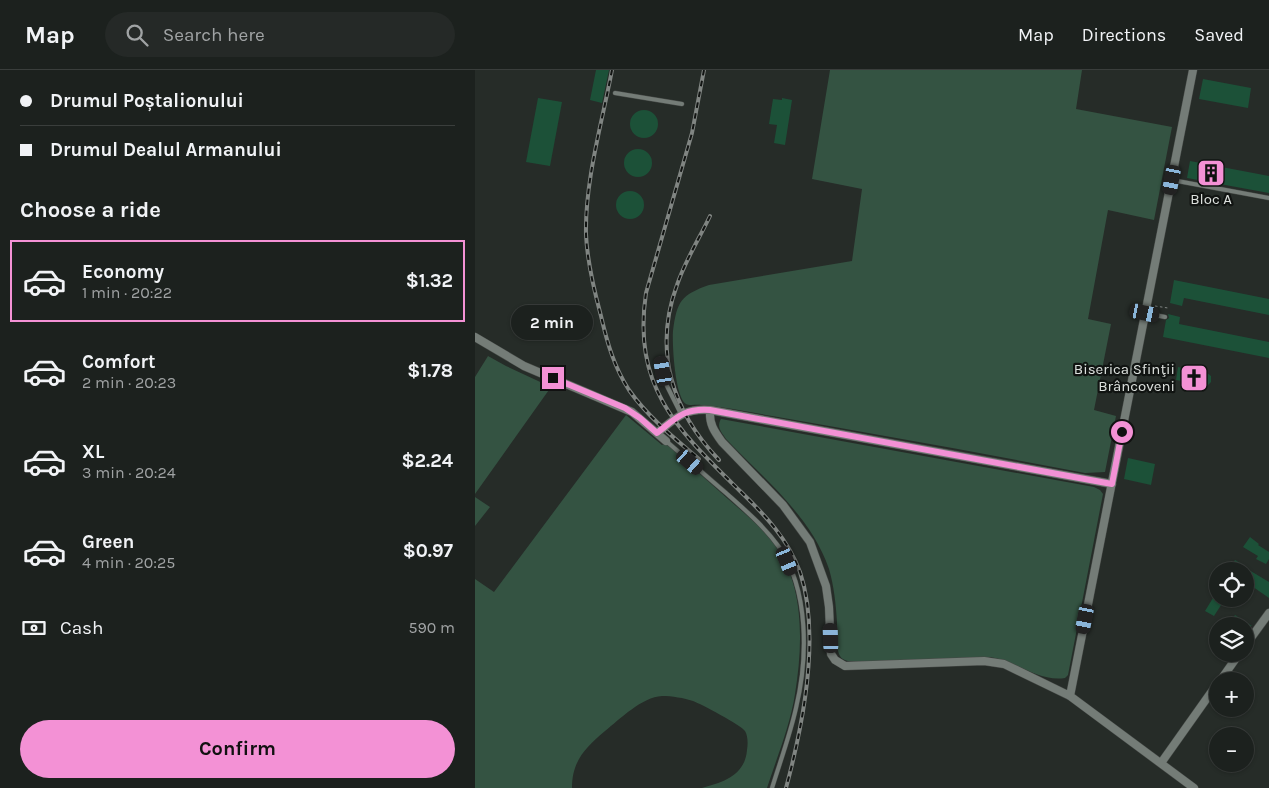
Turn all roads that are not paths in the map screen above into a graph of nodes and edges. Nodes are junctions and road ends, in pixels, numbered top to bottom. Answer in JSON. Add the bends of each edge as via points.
{"nodes":[{"id":1,"x":1193,"y":70,"type":"edge"},
{"id":2,"x":615,"y":93,"type":"dead end"},
{"id":3,"x":682,"y":104,"type":"dead end"},
{"id":4,"x":1172,"y":180,"type":"junction"},
{"id":5,"x":1269,"y":198,"type":"edge"},
{"id":6,"x":1145,"y":313,"type":"junction"},
{"id":7,"x":1165,"y":317,"type":"dead end"},
{"id":8,"x":475,"y":337,"type":"edge"},
{"id":9,"x":660,"y":359,"type":"dead end"},
{"id":10,"x":710,"y":410,"type":"junction"},
{"id":11,"x":681,"y":414,"type":"junction"},
{"id":12,"x":657,"y":433,"type":"junction"},
{"id":13,"x":666,"y":441,"type":"joint"},
{"id":14,"x":1112,"y":484,"type":"junction"},
{"id":15,"x":1269,"y":612,"type":"edge"},
{"id":16,"x":1254,"y":633,"type":"edge"},
{"id":17,"x":1209,"y":695,"type":"edge"},
{"id":18,"x":1070,"y":696,"type":"junction"},
{"id":19,"x":1161,"y":764,"type":"junction"},
{"id":20,"x":772,"y":788,"type":"edge"},
{"id":21,"x":1194,"y":788,"type":"edge"}],
"edges":[{"from":1,"to":4,"type":"street"},
{"from":2,"to":3,"type":"lane"},
{"from":4,"to":5,"type":"lane"},
{"from":4,"to":6,"type":"street"},
{"from":6,"to":7,"type":"lane"},
{"from":6,"to":14,"type":"street"},
{"from":8,"to":12,"type":"street","via":[[523,366],[632,412]]},
{"from":9,"to":11,"type":"lane","via":[[667,386]]},
{"from":10,"to":11,"type":"street"},
{"from":10,"to":14,"type":"street"},
{"from":10,"to":18,"type":"street","via":[[710,424],[714,432],[783,504],[810,542],[826,586],[831,654],[839,664],[996,662]]},
{"from":11,"to":12,"type":"street"},
{"from":12,"to":13,"type":"street"},
{"from":13,"to":20,"type":"lane","via":[[760,524],[779,547],[796,581],[804,629],[800,690]]},
{"from":14,"to":18,"type":"street"},
{"from":15,"to":16,"type":"street"},
{"from":17,"to":19,"type":"street"},
{"from":18,"to":19,"type":"street"},
{"from":19,"to":21,"type":"street"}]}
